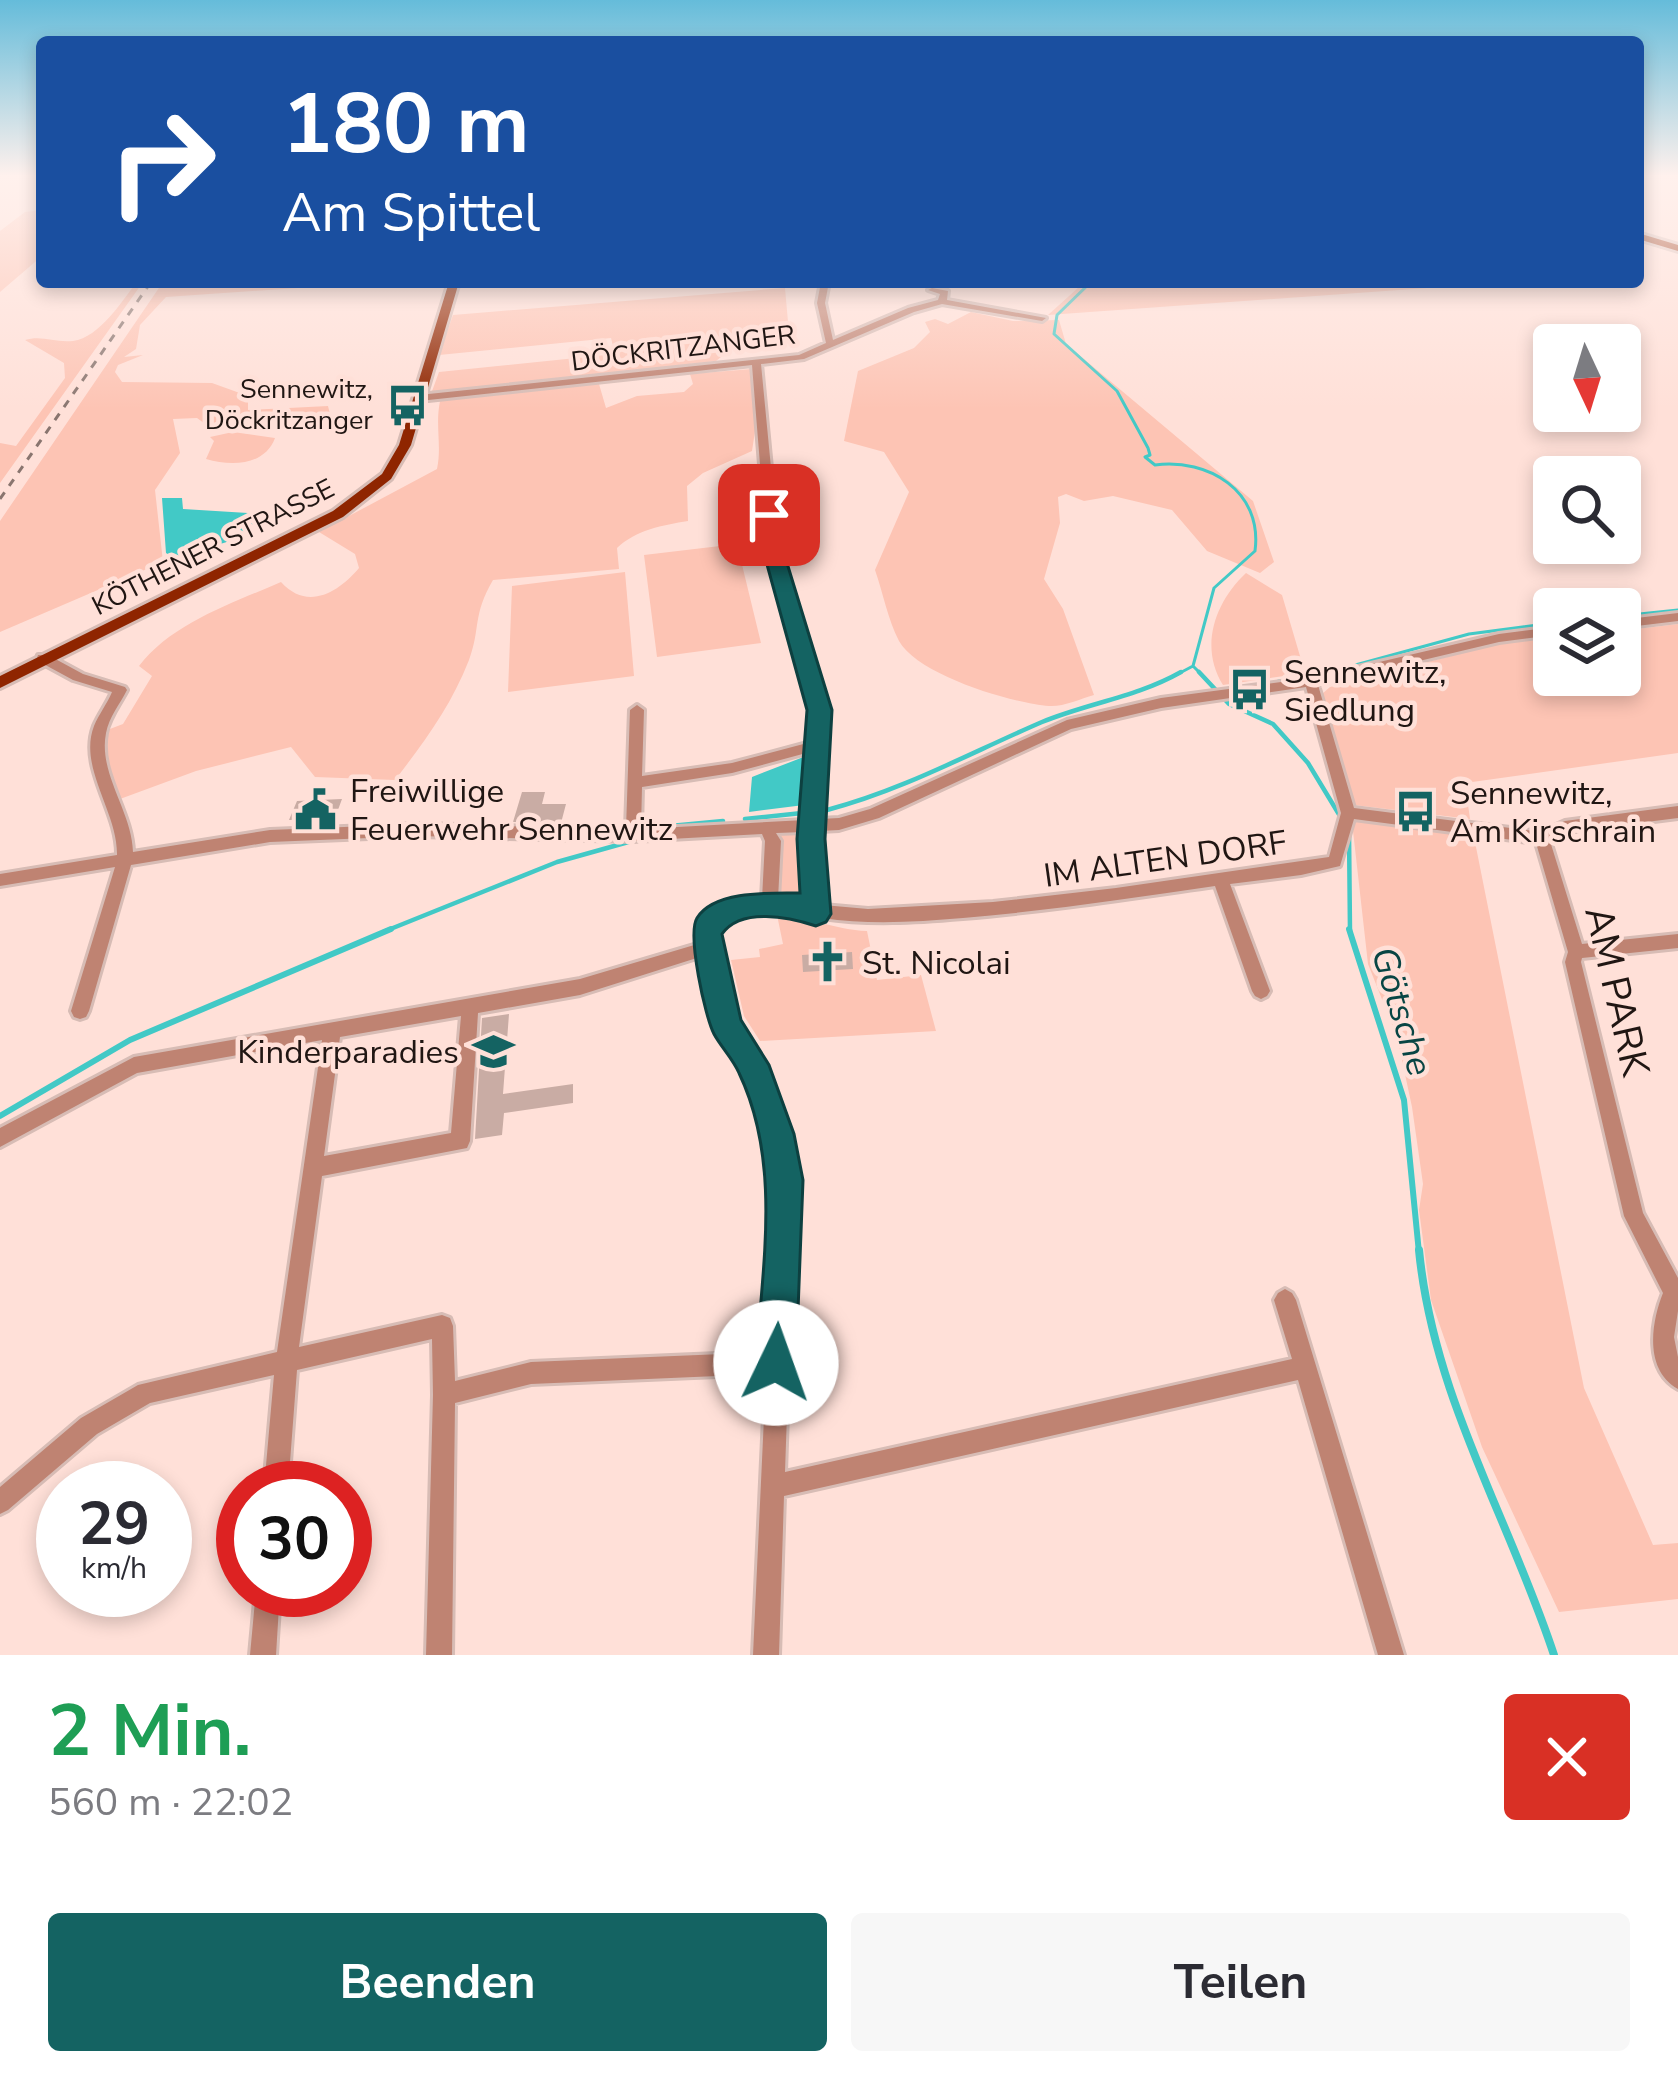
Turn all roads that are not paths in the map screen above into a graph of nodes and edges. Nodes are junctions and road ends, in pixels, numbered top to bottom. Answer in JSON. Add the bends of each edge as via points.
{"nodes":[{"id":1,"x":452,"y":288,"type":"edge"},
{"id":2,"x":824,"y":288,"type":"edge"},
{"id":3,"x":932,"y":290,"type":"dead end"},
{"id":4,"x":942,"y":302,"type":"junction"},
{"id":5,"x":1042,"y":318,"type":"dead end"},
{"id":6,"x":834,"y":344,"type":"junction"},
{"id":7,"x":756,"y":361,"type":"junction"},
{"id":8,"x":418,"y":398,"type":"junction"},
{"id":9,"x":1678,"y":617,"type":"edge"},
{"id":10,"x":1641,"y":621,"type":"edge"},
{"id":11,"x":1533,"y":634,"type":"edge"},
{"id":12,"x":44,"y":658,"type":"junction"},
{"id":13,"x":1311,"y":682,"type":"junction"},
{"id":14,"x":0,"y":683,"type":"edge"},
{"id":15,"x":637,"y":710,"type":"dead end"},
{"id":16,"x":818,"y":745,"type":"junction"},
{"id":17,"x":634,"y":783,"type":"junction"},
{"id":18,"x":1678,"y":812,"type":"edge"},
{"id":19,"x":1348,"y":813,"type":"junction"},
{"id":20,"x":812,"y":827,"type":"junction"},
{"id":21,"x":767,"y":830,"type":"junction"},
{"id":22,"x":633,"y":835,"type":"junction"},
{"id":23,"x":1542,"y":838,"type":"junction"},
{"id":24,"x":125,"y":860,"type":"junction"},
{"id":25,"x":1220,"y":879,"type":"junction"},
{"id":26,"x":0,"y":880,"type":"edge"},
{"id":27,"x":770,"y":904,"type":"junction"},
{"id":28,"x":816,"y":914,"type":"junction"},
{"id":29,"x":1678,"y":941,"type":"edge"},
{"id":30,"x":709,"y":947,"type":"junction"},
{"id":31,"x":1576,"y":952,"type":"junction"},
{"id":32,"x":1262,"y":991,"type":"dead end"},
{"id":33,"x":470,"y":1007,"type":"junction"},
{"id":34,"x":80,"y":1011,"type":"dead end"},
{"id":35,"x":332,"y":1032,"type":"junction"},
{"id":36,"x":0,"y":1138,"type":"edge"},
{"id":37,"x":316,"y":1167,"type":"junction"},
{"id":38,"x":1676,"y":1296,"type":"edge"},
{"id":39,"x":1285,"y":1300,"type":"dead end"},
{"id":40,"x":776,"y":1363,"type":"junction"},
{"id":41,"x":286,"y":1364,"type":"junction"},
{"id":42,"x":1305,"y":1367,"type":"junction"},
{"id":43,"x":1678,"y":1378,"type":"edge"},
{"id":44,"x":444,"y":1395,"type":"junction"},
{"id":45,"x":278,"y":1461,"type":"edge"},
{"id":46,"x":776,"y":1486,"type":"junction"},
{"id":47,"x":0,"y":1502,"type":"edge"},
{"id":48,"x":266,"y":1617,"type":"edge"},
{"id":49,"x":263,"y":1655,"type":"edge"},
{"id":50,"x":439,"y":1655,"type":"edge"},
{"id":51,"x":766,"y":1655,"type":"edge"},
{"id":52,"x":1391,"y":1655,"type":"edge"}],
"edges":[{"from":1,"to":8,"type":"main road","name":"KÖTHENER STRASSE"},
{"from":2,"to":6,"type":"street"},
{"from":3,"to":4,"type":"street","via":[[945,293]]},
{"from":4,"to":5,"type":"street","name":"DÖCKRITZANGER"},
{"from":4,"to":6,"type":"street","name":"DÖCKRITZANGER"},
{"from":6,"to":7,"type":"street","name":"DÖCKRITZANGER"},
{"from":7,"to":8,"type":"street","name":"DÖCKRITZANGER"},
{"from":7,"to":16,"type":"street","via":[[773,550],[820,710]]},
{"from":8,"to":12,"type":"main road","name":"KÖTHENER STRASSE","via":[[397,463],[366,496]]},
{"from":9,"to":10,"type":"street"},
{"from":11,"to":13,"type":"street"},
{"from":12,"to":14,"type":"main road","name":"KÖTHENER STRASSE"},
{"from":12,"to":24,"type":"street","via":[[120,690],[99,730],[100,762],[128,837]]},
{"from":13,"to":19,"type":"street"},
{"from":13,"to":20,"type":"street","via":[[1109,707],[874,814]]},
{"from":15,"to":17,"type":"street"},
{"from":16,"to":17,"type":"street"},
{"from":16,"to":20,"type":"street"},
{"from":17,"to":22,"type":"street"},
{"from":18,"to":23,"type":"street","via":[[1565,826]]},
{"from":19,"to":23,"type":"street"},
{"from":19,"to":25,"type":"street","name":"IM ALTEN DORF","via":[[1335,862]]},
{"from":20,"to":21,"type":"street"},
{"from":20,"to":28,"type":"street"},
{"from":21,"to":22,"type":"street"},
{"from":21,"to":27,"type":"street"},
{"from":22,"to":24,"type":"street","via":[[346,832]]},
{"from":23,"to":31,"type":"street","name":"AM PARK"},
{"from":24,"to":26,"type":"street"},
{"from":24,"to":34,"type":"street"},
{"from":25,"to":28,"type":"street","name":"IM ALTEN DORF","via":[[973,913]]},
{"from":25,"to":32,"type":"street"},
{"from":27,"to":28,"type":"street","name":"IM ALTEN DORF","via":[[803,905]]},
{"from":27,"to":30,"type":"street","via":[[709,923]]},
{"from":29,"to":31,"type":"street"},
{"from":30,"to":33,"type":"street","via":[[580,987]]},
{"from":30,"to":40,"type":"street","via":[[726,1025],[753,1065],[785,1180]]},
{"from":31,"to":38,"type":"street","name":"AM PARK","via":[[1634,1216]]},
{"from":33,"to":35,"type":"street"},
{"from":33,"to":37,"type":"street","via":[[460,1141]]},
{"from":35,"to":36,"type":"street","via":[[134,1065]]},
{"from":35,"to":37,"type":"street"},
{"from":37,"to":41,"type":"street"},
{"from":38,"to":43,"type":"street","name":"AM PARK","via":[[1660,1339]]},
{"from":39,"to":42,"type":"street"},
{"from":40,"to":44,"type":"street","via":[[531,1372]]},
{"from":40,"to":46,"type":"street"},
{"from":41,"to":44,"type":"street","via":[[442,1326]]},
{"from":41,"to":45,"type":"street"},
{"from":41,"to":47,"type":"street","via":[[146,1393],[89,1426]]},
{"from":42,"to":46,"type":"street"},
{"from":42,"to":52,"type":"street"},
{"from":44,"to":50,"type":"street"},
{"from":46,"to":51,"type":"street"},
{"from":48,"to":49,"type":"street"}]}
